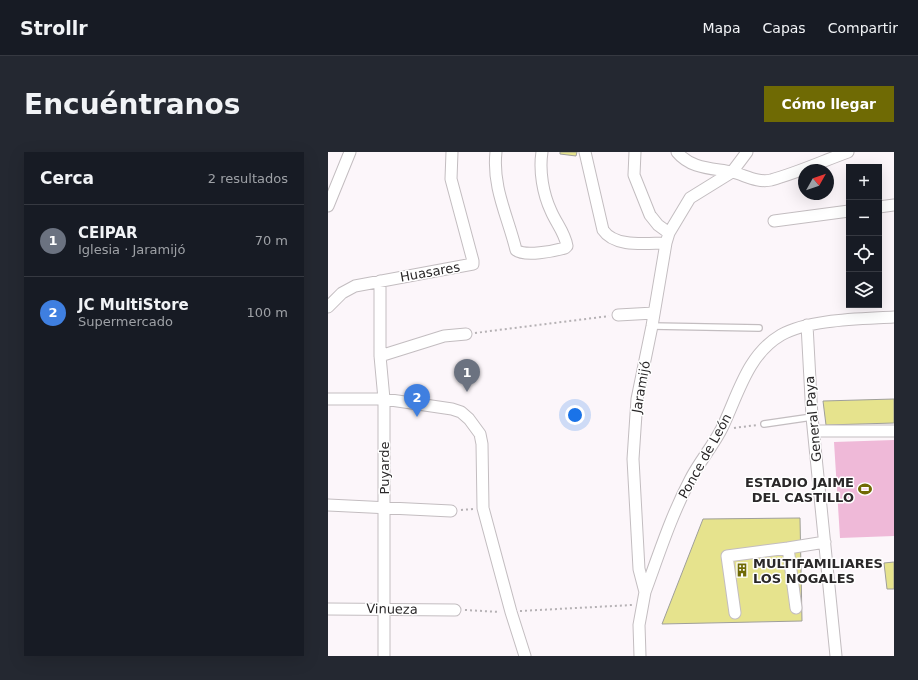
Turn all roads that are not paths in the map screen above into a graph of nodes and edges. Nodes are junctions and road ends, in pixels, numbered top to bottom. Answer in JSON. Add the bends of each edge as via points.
{"nodes":[{"id":1,"x":350,"y":152,"type":"edge"},
{"id":2,"x":452,"y":152,"type":"edge"},
{"id":3,"x":496,"y":152,"type":"edge"},
{"id":4,"x":542,"y":152,"type":"edge"},
{"id":5,"x":585,"y":152,"type":"edge"},
{"id":6,"x":634,"y":152,"type":"edge"},
{"id":7,"x":677,"y":152,"type":"edge"},
{"id":8,"x":747,"y":152,"type":"edge"},
{"id":9,"x":848,"y":152,"type":"edge"},
{"id":10,"x":732,"y":172,"type":"junction"},
{"id":11,"x":894,"y":205,"type":"edge"},
{"id":12,"x":328,"y":206,"type":"edge"},
{"id":13,"x":882,"y":207,"type":"edge"},
{"id":14,"x":846,"y":211,"type":"edge"},
{"id":15,"x":774,"y":221,"type":"dead end"},
{"id":16,"x":668,"y":238,"type":"junction"},
{"id":17,"x":380,"y":281,"type":"junction"},
{"id":18,"x":328,"y":307,"type":"edge"},
{"id":19,"x":654,"y":313,"type":"junction"},
{"id":20,"x":618,"y":315,"type":"road end"},
{"id":21,"x":894,"y":317,"type":"edge"},
{"id":22,"x":807,"y":325,"type":"junction"},
{"id":23,"x":652,"y":326,"type":"junction"},
{"id":24,"x":760,"y":328,"type":"dead end"},
{"id":25,"x":466,"y":334,"type":"road end"},
{"id":26,"x":380,"y":356,"type":"junction"},
{"id":27,"x":384,"y":399,"type":"junction"},
{"id":28,"x":328,"y":400,"type":"edge"},
{"id":29,"x":812,"y":417,"type":"junction"},
{"id":30,"x":764,"y":424,"type":"road end"},
{"id":31,"x":814,"y":431,"type":"junction"},
{"id":32,"x":894,"y":431,"type":"edge"},
{"id":33,"x":328,"y":505,"type":"edge"},
{"id":34,"x":384,"y":508,"type":"junction"},
{"id":35,"x":451,"y":511,"type":"road end"},
{"id":36,"x":825,"y":542,"type":"junction"},
{"id":37,"x":788,"y":548,"type":"junction"},
{"id":38,"x":645,"y":592,"type":"junction"},
{"id":39,"x":384,"y":608,"type":"junction"},
{"id":40,"x":796,"y":608,"type":"dead end"},
{"id":41,"x":328,"y":609,"type":"edge"},
{"id":42,"x":455,"y":610,"type":"road end"},
{"id":43,"x":735,"y":613,"type":"dead end"},
{"id":44,"x":384,"y":656,"type":"edge"},
{"id":45,"x":525,"y":656,"type":"edge"},
{"id":46,"x":640,"y":656,"type":"edge"},
{"id":47,"x":836,"y":656,"type":"edge"}],
"edges":[{"from":1,"to":12,"type":"street"},
{"from":2,"to":17,"type":"street","name":"Huasares","via":[[451,179],[472,264]]},
{"from":3,"to":4,"type":"street","via":[[499,196],[516,250],[525,254],[567,246],[544,188]]},
{"from":5,"to":16,"type":"street","via":[[603,230],[607,236],[618,242]]},
{"from":6,"to":16,"type":"street","via":[[634,175],[650,215]]},
{"from":7,"to":10,"type":"street","via":[[688,163]]},
{"from":8,"to":10,"type":"street","name":"Jaramijó"},
{"from":9,"to":10,"type":"street","via":[[770,180],[753,180]]},
{"from":10,"to":16,"type":"street","name":"Jaramijó","via":[[690,198]]},
{"from":11,"to":13,"type":"street"},
{"from":14,"to":15,"type":"street"},
{"from":16,"to":19,"type":"street","name":"Jaramijó"},
{"from":17,"to":18,"type":"street","name":"Huasares","via":[[355,286],[342,293]]},
{"from":17,"to":26,"type":"street","name":"Puyarde"},
{"from":19,"to":20,"type":"street"},
{"from":19,"to":23,"type":"street","name":"Jaramijó"},
{"from":21,"to":22,"type":"street","name":"Ponce de León"},
{"from":22,"to":29,"type":"street","name":"General Paya"},
{"from":22,"to":38,"type":"street","name":"Ponce de León","via":[[782,334],[770,342],[747,372],[722,430],[690,478]]},
{"from":23,"to":24,"type":"lane"},
{"from":23,"to":38,"type":"street","name":"Jaramijó","via":[[637,399],[632,459],[639,569]]},
{"from":25,"to":26,"type":"street","via":[[444,336]]},
{"from":26,"to":27,"type":"street","name":"Puyarde"},
{"from":27,"to":28,"type":"street"},
{"from":27,"to":34,"type":"street","name":"Puyarde"},
{"from":27,"to":45,"type":"street","via":[[461,412],[480,434],[483,508]]},
{"from":29,"to":30,"type":"lane"},
{"from":29,"to":31,"type":"street","name":"General Paya"},
{"from":31,"to":32,"type":"street"},
{"from":31,"to":36,"type":"street","name":"General Paya"},
{"from":33,"to":34,"type":"street"},
{"from":34,"to":35,"type":"street"},
{"from":34,"to":39,"type":"street","name":"Puyarde"},
{"from":36,"to":37,"type":"street"},
{"from":36,"to":47,"type":"street","name":"General Paya"},
{"from":37,"to":40,"type":"street"},
{"from":37,"to":43,"type":"street","via":[[727,556]]},
{"from":38,"to":46,"type":"street","name":"Jaramijó","via":[[639,625]]},
{"from":39,"to":41,"type":"street","name":"Vinueza"},
{"from":39,"to":42,"type":"street","name":"Vinueza"},
{"from":39,"to":44,"type":"street","name":"Puyarde"}]}
